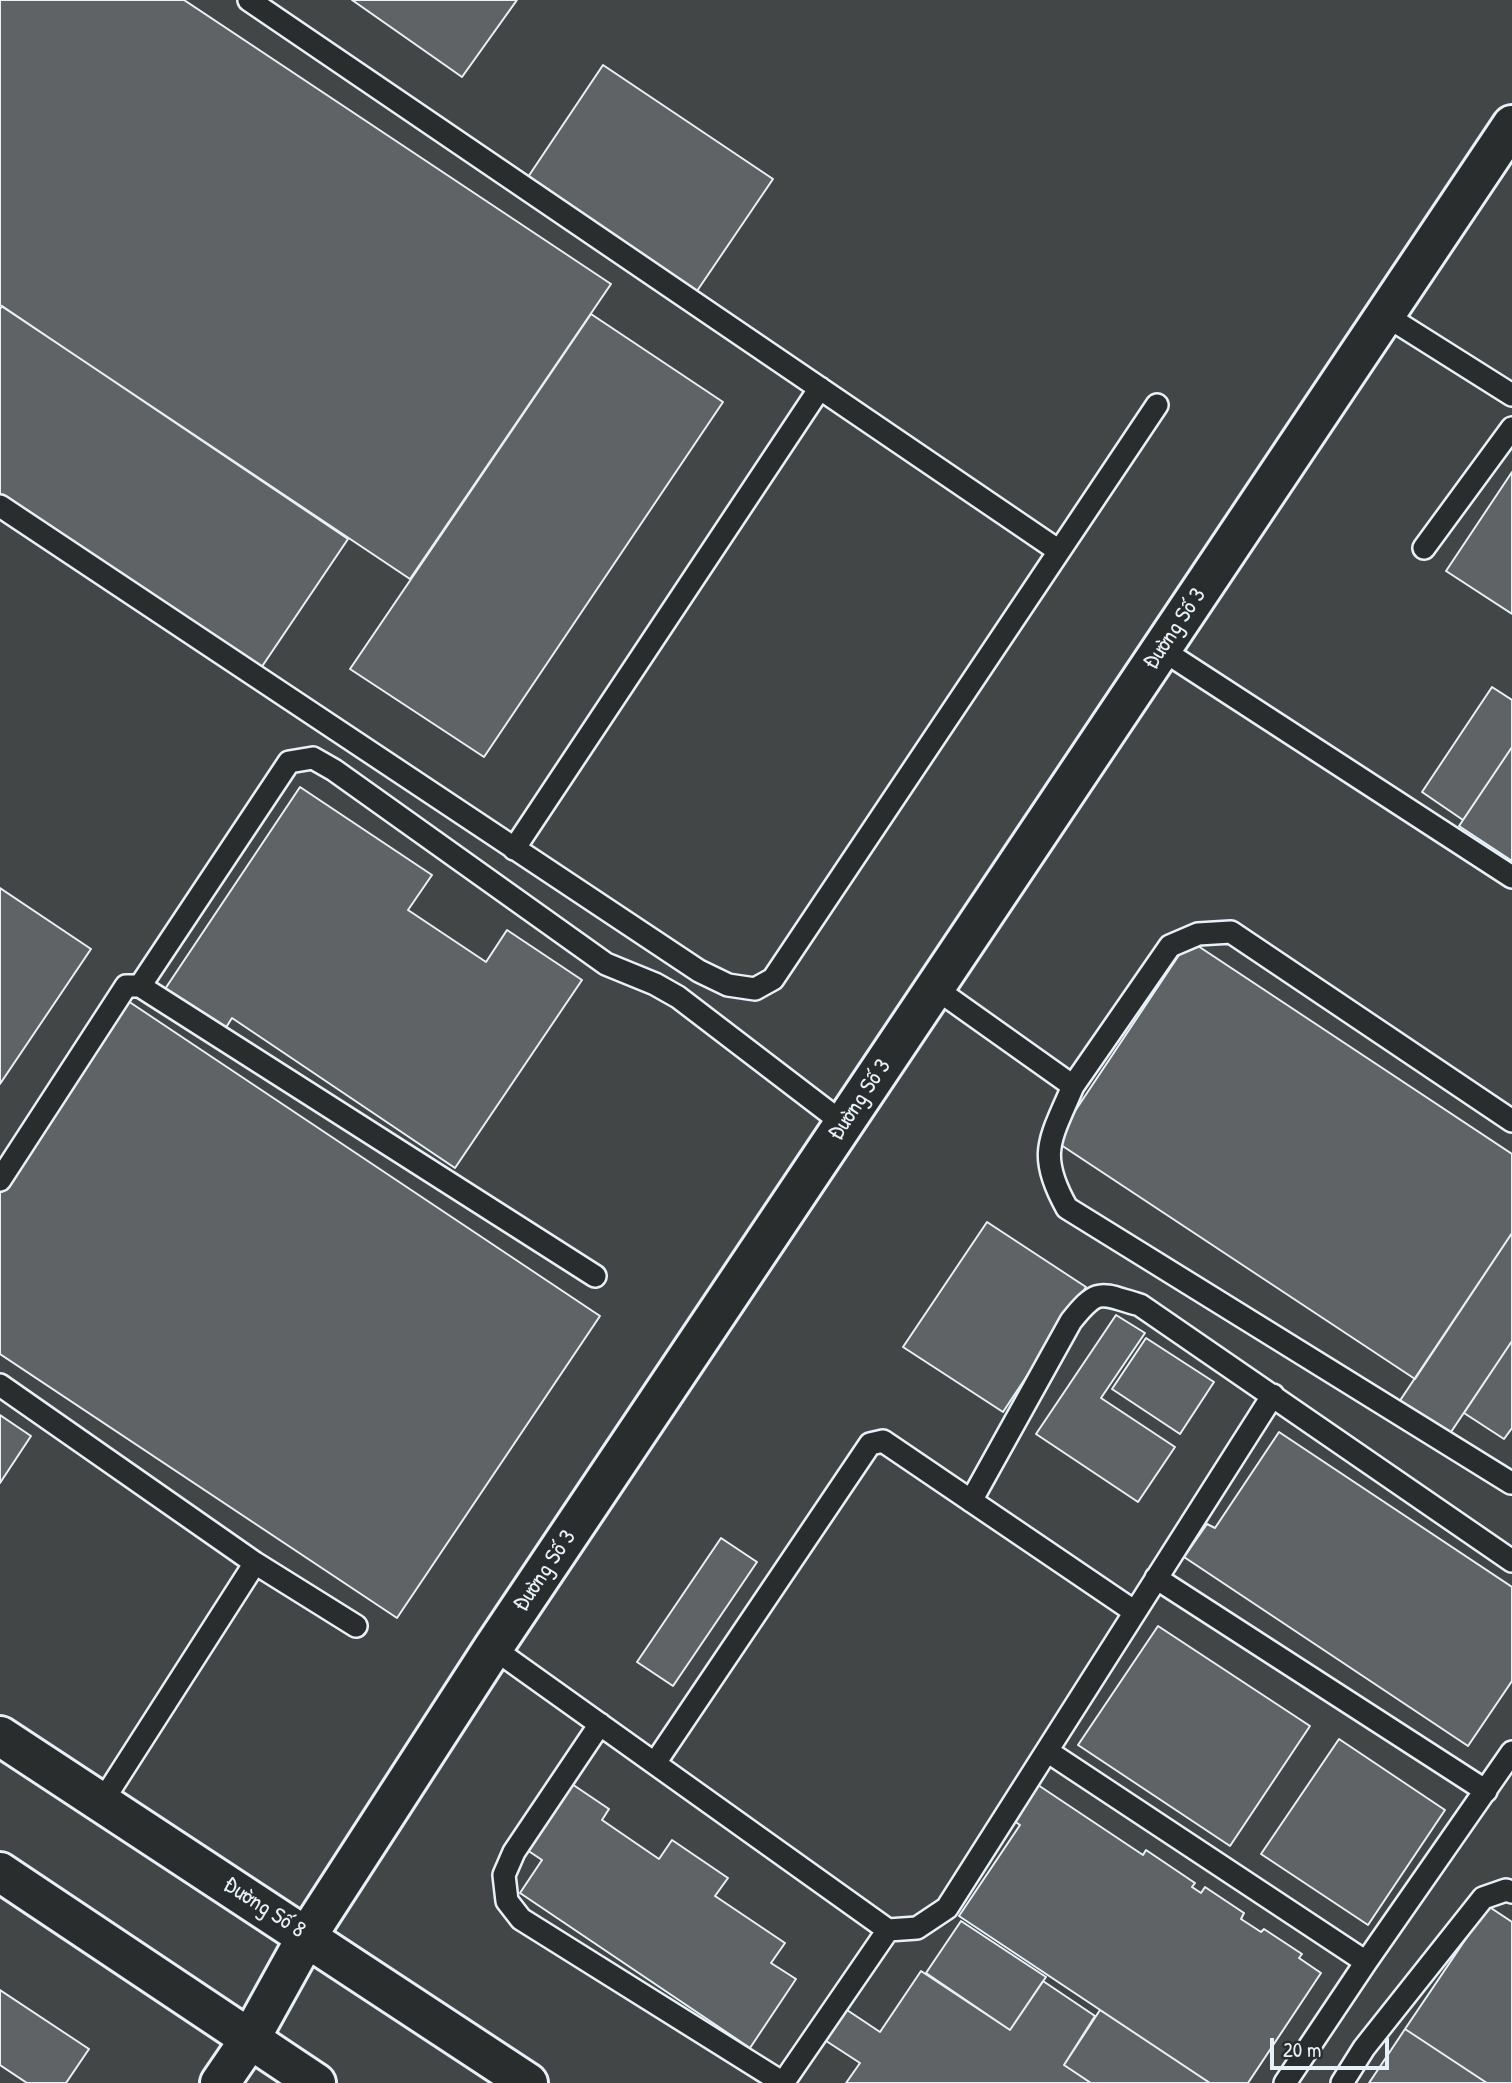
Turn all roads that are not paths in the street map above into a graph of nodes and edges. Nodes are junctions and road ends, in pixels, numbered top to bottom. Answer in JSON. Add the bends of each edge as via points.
{"nodes":[{"id":1,"x":249,"y":0,"type":"edge"},
{"id":2,"x":1512,"y":125,"type":"edge"},
{"id":3,"x":1385,"y":315,"type":"junction"},
{"id":4,"x":820,"y":388,"type":"junction"},
{"id":5,"x":1512,"y":395,"type":"edge"},
{"id":6,"x":1157,"y":405,"type":"dead end"},
{"id":7,"x":1512,"y":428,"type":"edge"},
{"id":8,"x":0,"y":506,"type":"edge"},
{"id":9,"x":1424,"y":548,"type":"dead end"},
{"id":10,"x":1059,"y":551,"type":"junction"},
{"id":11,"x":1161,"y":649,"type":"junction"},
{"id":12,"x":514,"y":849,"type":"junction"},
{"id":13,"x":1512,"y":877,"type":"edge"},
{"id":14,"x":140,"y":986,"type":"junction"},
{"id":15,"x":935,"y":988,"type":"junction"},
{"id":16,"x":1073,"y":1086,"type":"junction"},
{"id":17,"x":1512,"y":1121,"type":"edge"},
{"id":18,"x":844,"y":1124,"type":"junction"},
{"id":19,"x":0,"y":1180,"type":"edge"},
{"id":20,"x":595,"y":1276,"type":"dead end"},
{"id":21,"x":0,"y":1385,"type":"edge"},
{"id":22,"x":1273,"y":1395,"type":"junction"},
{"id":23,"x":1511,"y":1483,"type":"edge"},
{"id":24,"x":971,"y":1501,"type":"junction"},
{"id":25,"x":1512,"y":1561,"type":"edge"},
{"id":26,"x":255,"y":1563,"type":"junction"},
{"id":27,"x":1156,"y":1578,"type":"junction"},
{"id":28,"x":1135,"y":1612,"type":"junction"},
{"id":29,"x":356,"y":1626,"type":"dead end"},
{"id":30,"x":493,"y":1648,"type":"junction"},
{"id":31,"x":600,"y":1724,"type":"junction"},
{"id":32,"x":0,"y":1736,"type":"edge"},
{"id":33,"x":1047,"y":1751,"type":"junction"},
{"id":34,"x":1512,"y":1752,"type":"edge"},
{"id":35,"x":655,"y":1763,"type":"junction"},
{"id":36,"x":1486,"y":1791,"type":"junction"},
{"id":37,"x":102,"y":1802,"type":"junction"},
{"id":38,"x":0,"y":1872,"type":"edge"},
{"id":39,"x":1512,"y":1892,"type":"edge"},
{"id":40,"x":888,"y":1930,"type":"junction"},
{"id":41,"x":307,"y":1937,"type":"junction"},
{"id":42,"x":1366,"y":1962,"type":"junction"},
{"id":43,"x":250,"y":2039,"type":"junction"},
{"id":44,"x":220,"y":2083,"type":"edge"},
{"id":45,"x":316,"y":2083,"type":"edge"},
{"id":46,"x":528,"y":2083,"type":"edge"},
{"id":47,"x":783,"y":2083,"type":"edge"},
{"id":48,"x":1286,"y":2083,"type":"edge"},
{"id":49,"x":1342,"y":2083,"type":"edge"}],
"edges":[{"from":1,"to":4,"type":"lane"},
{"from":2,"to":3,"type":"street","name":"Đường Số 3"},
{"from":3,"to":5,"type":"lane"},
{"from":3,"to":11,"type":"street","name":"Đường Số 3"},
{"from":4,"to":10,"type":"lane"},
{"from":4,"to":12,"type":"lane"},
{"from":6,"to":10,"type":"lane"},
{"from":7,"to":9,"type":"lane"},
{"from":8,"to":12,"type":"lane"},
{"from":10,"to":12,"type":"lane","via":[[773,979],[755,989],[728,985],[699,971]]},
{"from":11,"to":13,"type":"lane"},
{"from":11,"to":15,"type":"street","name":"Đường Số 3"},
{"from":14,"to":18,"type":"lane","via":[[289,762],[313,758],[606,964],[678,997]]},
{"from":14,"to":19,"type":"lane","via":[[127,986]]},
{"from":14,"to":20,"type":"lane"},
{"from":15,"to":16,"type":"lane"},
{"from":15,"to":18,"type":"street","name":"Đường Số 3"},
{"from":16,"to":17,"type":"lane","via":[[1170,946],[1198,934],[1231,932]]},
{"from":16,"to":23,"type":"lane","via":[[1050,1141],[1053,1184],[1067,1208]]},
{"from":18,"to":30,"type":"street","name":"Đường Số 3"},
{"from":21,"to":26,"type":"lane"},
{"from":22,"to":24,"type":"lane","via":[[1140,1305],[1102,1295],[1088,1299],[1071,1321]]},
{"from":22,"to":25,"type":"lane"},
{"from":22,"to":27,"type":"lane"},
{"from":24,"to":28,"type":"lane"},
{"from":24,"to":35,"type":"lane","via":[[883,1441],[870,1444]]},
{"from":26,"to":29,"type":"lane"},
{"from":26,"to":37,"type":"lane"},
{"from":27,"to":28,"type":"lane"},
{"from":27,"to":36,"type":"lane"},
{"from":28,"to":33,"type":"lane"},
{"from":30,"to":31,"type":"lane"},
{"from":30,"to":41,"type":"street","name":"Đường Số 3"},
{"from":31,"to":35,"type":"lane"},
{"from":31,"to":47,"type":"lane","via":[[514,1852],[504,1875],[507,1901],[521,1919]]},
{"from":32,"to":37,"type":"street","name":"Đường Số 8"},
{"from":33,"to":40,"type":"lane","via":[[947,1908],[917,1928]]},
{"from":33,"to":42,"type":"lane"},
{"from":34,"to":36,"type":"lane"},
{"from":35,"to":40,"type":"lane"},
{"from":36,"to":42,"type":"lane"},
{"from":37,"to":41,"type":"street","name":"Đường Số 8"},
{"from":38,"to":43,"type":"street"},
{"from":39,"to":49,"type":"lane","via":[[1483,1898],[1364,2048]]},
{"from":40,"to":47,"type":"lane"},
{"from":41,"to":43,"type":"street","name":"Đường Số 3"},
{"from":41,"to":46,"type":"street","name":"Đường Số 8"},
{"from":42,"to":48,"type":"lane"},
{"from":43,"to":44,"type":"street","name":"Đường Số 3"},
{"from":43,"to":45,"type":"street"}]}
